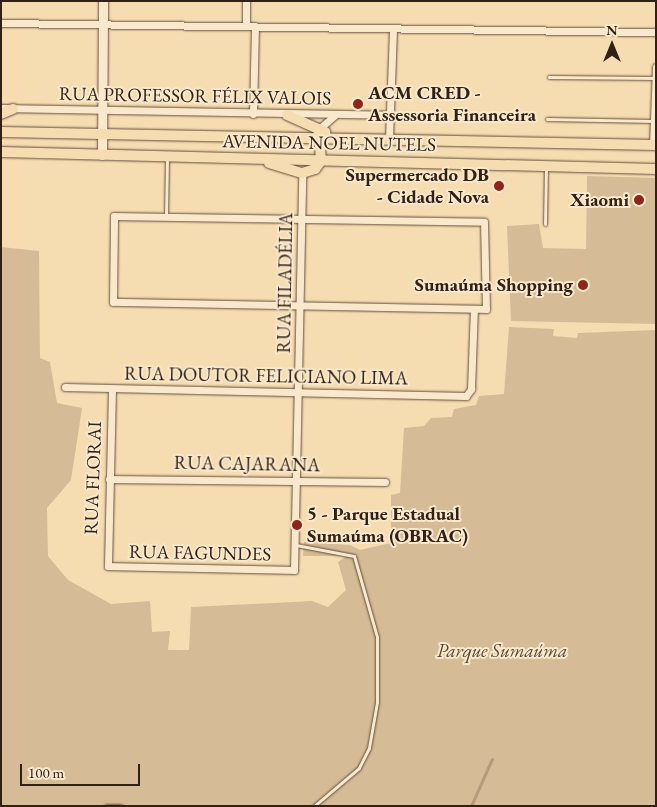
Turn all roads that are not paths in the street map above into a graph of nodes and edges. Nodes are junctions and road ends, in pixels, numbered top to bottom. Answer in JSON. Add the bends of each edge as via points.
{"nodes":[{"id":1,"x":103,"y":1,"type":"edge"},
{"id":2,"x":246,"y":1,"type":"edge"},
{"id":3,"x":1,"y":22,"type":"edge"},
{"id":4,"x":102,"y":25,"type":"junction"},
{"id":5,"x":246,"y":26,"type":"junction"},
{"id":6,"x":255,"y":26,"type":"junction"},
{"id":7,"x":393,"y":28,"type":"junction"},
{"id":8,"x":656,"y":32,"type":"edge"},
{"id":9,"x":656,"y":67,"type":"edge"},
{"id":10,"x":549,"y":77,"type":"dead end"},
{"id":11,"x":655,"y":78,"type":"edge"},
{"id":12,"x":1,"y":108,"type":"edge"},
{"id":13,"x":13,"y":109,"type":"junction"},
{"id":14,"x":101,"y":111,"type":"junction"},
{"id":15,"x":1,"y":114,"type":"edge"},
{"id":16,"x":253,"y":114,"type":"junction"},
{"id":17,"x":287,"y":115,"type":"junction"},
{"id":18,"x":335,"y":115,"type":"junction"},
{"id":19,"x":388,"y":115,"type":"junction"},
{"id":20,"x":547,"y":119,"type":"dead end"},
{"id":21,"x":654,"y":121,"type":"junction"},
{"id":22,"x":1,"y":132,"type":"edge"},
{"id":23,"x":102,"y":132,"type":"junction"},
{"id":24,"x":319,"y":133,"type":"junction"},
{"id":25,"x":389,"y":139,"type":"junction"},
{"id":26,"x":655,"y":145,"type":"edge"},
{"id":27,"x":1,"y":152,"type":"edge"},
{"id":28,"x":102,"y":155,"type":"junction"},
{"id":29,"x":167,"y":156,"type":"junction"},
{"id":30,"x":257,"y":159,"type":"junction"},
{"id":31,"x":321,"y":161,"type":"junction"},
{"id":32,"x":546,"y":166,"type":"junction"},
{"id":33,"x":656,"y":169,"type":"edge"},
{"id":34,"x":302,"y":174,"type":"junction"},
{"id":35,"x":166,"y":217,"type":"junction"},
{"id":36,"x":303,"y":218,"type":"junction"},
{"id":37,"x":545,"y":224,"type":"dead end"},
{"id":38,"x":300,"y":306,"type":"junction"},
{"id":39,"x":474,"y":309,"type":"junction"},
{"id":40,"x":65,"y":387,"type":"dead end"},
{"id":41,"x":112,"y":389,"type":"junction"},
{"id":42,"x":299,"y":395,"type":"junction"},
{"id":43,"x":109,"y":479,"type":"junction"},
{"id":44,"x":298,"y":481,"type":"junction"},
{"id":45,"x":385,"y":482,"type":"dead end"},
{"id":46,"x":296,"y":545,"type":"junction"},
{"id":47,"x":110,"y":567,"type":"joint"},
{"id":48,"x":290,"y":571,"type":"joint"},
{"id":49,"x":106,"y":806,"type":"edge"},
{"id":50,"x":121,"y":806,"type":"edge"},
{"id":51,"x":314,"y":806,"type":"edge"}],
"edges":[{"from":1,"to":4,"type":"street"},
{"from":2,"to":5,"type":"street"},
{"from":3,"to":4,"type":"street"},
{"from":4,"to":5,"type":"street"},
{"from":4,"to":14,"type":"street"},
{"from":5,"to":6,"type":"street"},
{"from":6,"to":7,"type":"street"},
{"from":6,"to":16,"type":"street"},
{"from":7,"to":8,"type":"street"},
{"from":7,"to":19,"type":"street"},
{"from":9,"to":11,"type":"street"},
{"from":10,"to":11,"type":"lane"},
{"from":11,"to":21,"type":"street"},
{"from":12,"to":13,"type":"street","name":"RUA PROFESSOR FÉLIX VALOIS"},
{"from":13,"to":14,"type":"street","name":"RUA PROFESSOR FÉLIX VALOIS"},
{"from":13,"to":15,"type":"main road"},
{"from":14,"to":16,"type":"street","name":"RUA PROFESSOR FÉLIX VALOIS"},
{"from":14,"to":23,"type":"street"},
{"from":16,"to":17,"type":"street","name":"RUA PROFESSOR FÉLIX VALOIS"},
{"from":17,"to":18,"type":"street","name":"RUA PROFESSOR FÉLIX VALOIS"},
{"from":17,"to":24,"type":"main road"},
{"from":18,"to":19,"type":"street","name":"RUA PROFESSOR FÉLIX VALOIS"},
{"from":18,"to":24,"type":"street"},
{"from":19,"to":25,"type":"street"},
{"from":20,"to":21,"type":"lane"},
{"from":21,"to":26,"type":"street"},
{"from":22,"to":23,"type":"main road","name":"AVENIDA NOEL NUTELS"},
{"from":23,"to":24,"type":"main road","name":"AVENIDA NOEL NUTELS"},
{"from":23,"to":28,"type":"street"},
{"from":24,"to":25,"type":"main road","name":"AVENIDA NOEL NUTELS","via":[[337,138]]},
{"from":24,"to":31,"type":"main road"},
{"from":25,"to":26,"type":"main road","name":"AVENIDA NOEL NUTELS"},
{"from":27,"to":28,"type":"main road","name":"AVENIDA NOEL NUTELS"},
{"from":28,"to":29,"type":"main road","name":"AVENIDA NOEL NUTELS"},
{"from":29,"to":30,"type":"main road","name":"AVENIDA NOEL NUTELS"},
{"from":29,"to":35,"type":"lane"},
{"from":30,"to":31,"type":"main road","name":"AVENIDA NOEL NUTELS"},
{"from":30,"to":34,"type":"main road"},
{"from":31,"to":32,"type":"main road","name":"AVENIDA NOEL NUTELS"},
{"from":31,"to":34,"type":"main road"},
{"from":32,"to":33,"type":"main road","name":"AVENIDA NOEL NUTELS"},
{"from":32,"to":37,"type":"lane"},
{"from":34,"to":36,"type":"street","name":"RUA FILADÉLIA"},
{"from":35,"to":36,"type":"street"},
{"from":35,"to":38,"type":"street","via":[[114,216],[114,302]]},
{"from":36,"to":38,"type":"street","name":"RUA FILADÉLIA"},
{"from":36,"to":39,"type":"street","via":[[485,224],[486,309]]},
{"from":38,"to":39,"type":"street"},
{"from":38,"to":42,"type":"street","name":"RUA FILADÉLIA"},
{"from":39,"to":42,"type":"street","name":"RUA DOUTOR FELICIANO LIMA","via":[[471,389],[466,396]]},
{"from":40,"to":41,"type":"street","name":"RUA DOUTOR FELICIANO LIMA"},
{"from":41,"to":42,"type":"street","name":"RUA DOUTOR FELICIANO LIMA"},
{"from":41,"to":43,"type":"street","name":"RUA FLORAI"},
{"from":42,"to":44,"type":"street","name":"RUA FILADÉLIA"},
{"from":43,"to":44,"type":"street","name":"RUA CAJARANA"},
{"from":43,"to":47,"type":"street","name":"RUA FLORAI"},
{"from":44,"to":45,"type":"street","name":"RUA CAJARANA"},
{"from":44,"to":46,"type":"street","name":"RUA FILADÉLIA"},
{"from":46,"to":48,"type":"street","name":"RUA FILADÉLIA","via":[[296,565]]},
{"from":46,"to":51,"type":"lane","via":[[354,556],[377,638],[377,702],[370,748],[358,768]]},
{"from":47,"to":48,"type":"street","name":"RUA FAGUNDES"},
{"from":49,"to":50,"type":"lane"}]}
